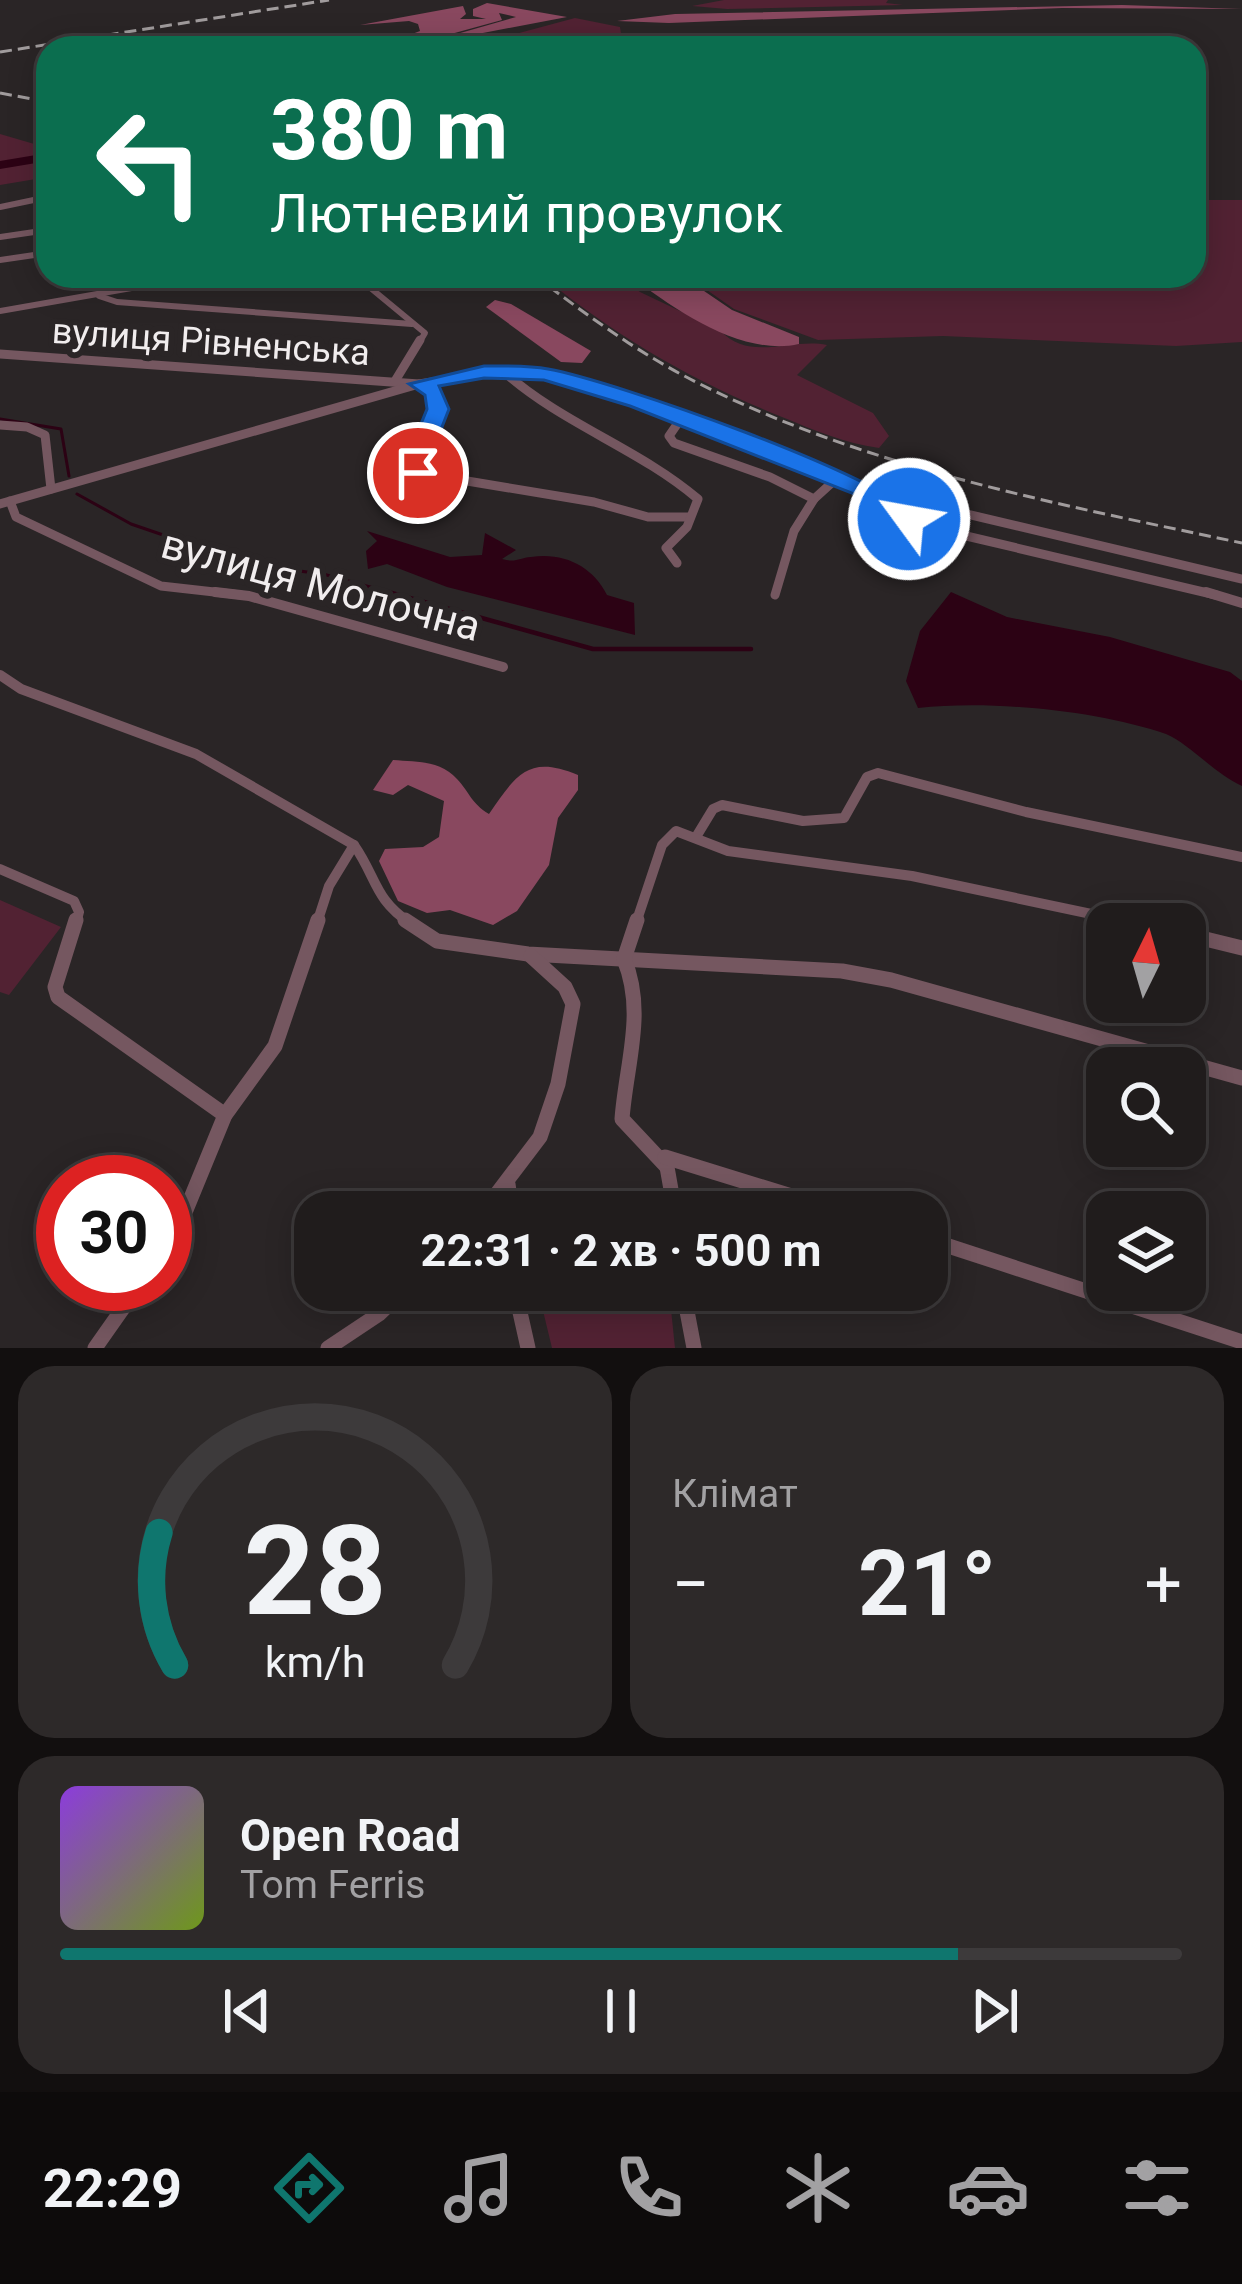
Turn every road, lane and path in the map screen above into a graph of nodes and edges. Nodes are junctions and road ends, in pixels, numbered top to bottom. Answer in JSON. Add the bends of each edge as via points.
{"nodes":[{"id":1,"x":36,"y":200,"type":"edge"},
{"id":2,"x":0,"y":207,"type":"edge"},
{"id":3,"x":36,"y":232,"type":"edge"},
{"id":4,"x":0,"y":237,"type":"edge"},
{"id":5,"x":36,"y":255,"type":"edge"},
{"id":6,"x":0,"y":260,"type":"edge"},
{"id":7,"x":139,"y":288,"type":"edge"},
{"id":8,"x":370,"y":288,"type":"edge"},
{"id":9,"x":99,"y":296,"type":"junction"},
{"id":10,"x":0,"y":311,"type":"edge"},
{"id":11,"x":412,"y":325,"type":"junction"},
{"id":12,"x":0,"y":354,"type":"edge"},
{"id":13,"x":503,"y":371,"type":"junction"},
{"id":14,"x":395,"y":381,"type":"junction"},
{"id":15,"x":419,"y":384,"type":"junction"},
{"id":16,"x":680,"y":420,"type":"junction"},
{"id":17,"x":0,"y":425,"type":"edge"},
{"id":18,"x":836,"y":479,"type":"junction"},
{"id":19,"x":51,"y":489,"type":"junction"},
{"id":20,"x":865,"y":490,"type":"junction"},
{"id":21,"x":814,"y":499,"type":"junction"},
{"id":22,"x":5,"y":502,"type":"edge"},
{"id":23,"x":690,"y":517,"type":"junction"},
{"id":24,"x":677,"y":562,"type":"dead end"},
{"id":25,"x":1242,"y":579,"type":"edge"},
{"id":26,"x":775,"y":595,"type":"dead end"},
{"id":27,"x":1242,"y":603,"type":"edge"},
{"id":28,"x":503,"y":667,"type":"dead end"},
{"id":29,"x":0,"y":675,"type":"edge"},
{"id":30,"x":696,"y":837,"type":"junction"},
{"id":31,"x":354,"y":845,"type":"junction"},
{"id":32,"x":1242,"y":857,"type":"edge"},
{"id":33,"x":0,"y":868,"type":"edge"},
{"id":34,"x":1086,"y":913,"type":"edge"},
{"id":35,"x":1206,"y":939,"type":"edge"},
{"id":36,"x":1242,"y":948,"type":"edge"},
{"id":37,"x":528,"y":954,"type":"junction"},
{"id":38,"x":624,"y":958,"type":"junction"},
{"id":39,"x":1242,"y":1078,"type":"edge"},
{"id":40,"x":225,"y":1115,"type":"junction"},
{"id":41,"x":665,"y":1157,"type":"junction"},
{"id":42,"x":508,"y":1184,"type":"junction"},
{"id":43,"x":502,"y":1191,"type":"edge"},
{"id":44,"x":509,"y":1191,"type":"edge"},
{"id":45,"x":675,"y":1191,"type":"edge"},
{"id":46,"x":775,"y":1191,"type":"edge"},
{"id":47,"x":192,"y":1198,"type":"edge"},
{"id":48,"x":948,"y":1246,"type":"edge"},
{"id":49,"x":121,"y":1311,"type":"edge"},
{"id":50,"x":382,"y":1311,"type":"edge"},
{"id":51,"x":517,"y":1311,"type":"edge"},
{"id":52,"x":687,"y":1311,"type":"edge"},
{"id":53,"x":1242,"y":1342,"type":"edge"},
{"id":54,"x":94,"y":1348,"type":"edge"},
{"id":55,"x":328,"y":1348,"type":"edge"},
{"id":56,"x":528,"y":1348,"type":"edge"},
{"id":57,"x":694,"y":1348,"type":"edge"}],
"edges":[{"from":1,"to":2,"type":"street"},
{"from":3,"to":4,"type":"street"},
{"from":5,"to":6,"type":"street"},
{"from":7,"to":9,"type":"street"},
{"from":8,"to":11,"type":"street"},
{"from":9,"to":10,"type":"street"},
{"from":9,"to":11,"type":"street"},
{"from":11,"to":14,"type":"street","via":[[424,340]]},
{"from":12,"to":14,"type":"street","name":"вулиця Рівненська"},
{"from":13,"to":15,"type":"street"},
{"from":13,"to":16,"type":"street","via":[[574,380]]},
{"from":13,"to":23,"type":"street","via":[[528,398],[692,493],[698,507]]},
{"from":14,"to":15,"type":"street","name":"вулиця Рівненська"},
{"from":15,"to":19,"type":"street"},
{"from":15,"to":23,"type":"street","via":[[434,392],[438,409],[418,473],[648,517]]},
{"from":16,"to":18,"type":"street"},
{"from":16,"to":21,"type":"street","via":[[669,436],[674,443]]},
{"from":17,"to":19,"type":"street","via":[[45,435]]},
{"from":18,"to":20,"type":"street"},
{"from":18,"to":21,"type":"street"},
{"from":19,"to":22,"type":"street"},
{"from":20,"to":25,"type":"street"},
{"from":20,"to":27,"type":"street","via":[[909,519],[1180,581]]},
{"from":21,"to":26,"type":"street","via":[[794,531]]},
{"from":22,"to":28,"type":"street","name":"вулиця Молочна","via":[[16,517],[160,586],[249,596]]},
{"from":23,"to":24,"type":"street","via":[[666,548]]},
{"from":29,"to":31,"type":"street","via":[[196,754]]},
{"from":30,"to":32,"type":"street","via":[[722,805],[840,820],[867,777],[878,773]]},
{"from":30,"to":34,"type":"street","via":[[728,851],[893,873]]},
{"from":30,"to":38,"type":"street","via":[[676,831],[662,845]]},
{"from":31,"to":37,"type":"street","via":[[384,906],[436,941]]},
{"from":31,"to":40,"type":"street","via":[[329,886],[275,1046]]},
{"from":33,"to":40,"type":"street","via":[[74,901],[79,912],[58,998]]},
{"from":35,"to":36,"type":"street"},
{"from":37,"to":38,"type":"street"},
{"from":37,"to":42,"type":"street","via":[[573,1004],[541,1137]]},
{"from":38,"to":39,"type":"street","via":[[891,980]]},
{"from":38,"to":41,"type":"street","via":[[637,1012],[622,1119]]},
{"from":40,"to":47,"type":"street"},
{"from":41,"to":45,"type":"street"},
{"from":41,"to":46,"type":"street"},
{"from":42,"to":43,"type":"street"},
{"from":42,"to":44,"type":"street"},
{"from":48,"to":53,"type":"street"},
{"from":49,"to":54,"type":"street"},
{"from":50,"to":55,"type":"street"},
{"from":51,"to":56,"type":"street"},
{"from":52,"to":57,"type":"street"}]}
